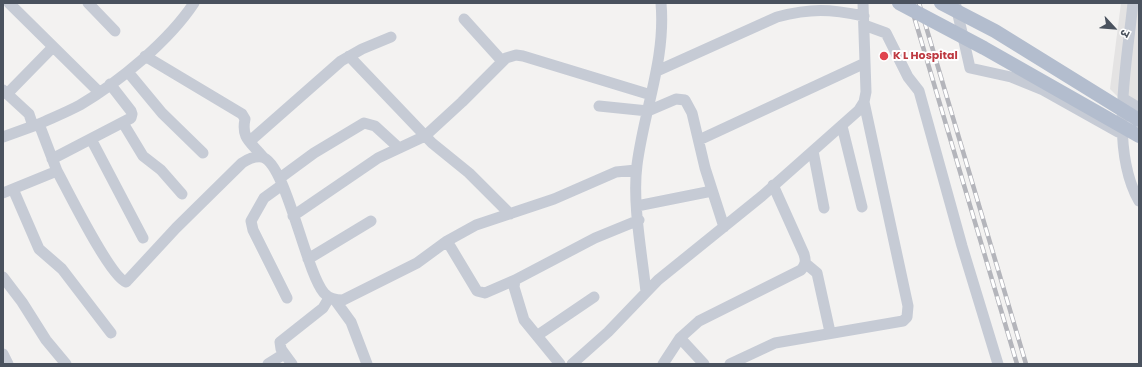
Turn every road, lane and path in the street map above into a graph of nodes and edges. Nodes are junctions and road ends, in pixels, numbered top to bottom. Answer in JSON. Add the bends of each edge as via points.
{"nodes":[{"id":1,"x":9,"y":3,"type":"edge"},
{"id":2,"x":88,"y":3,"type":"edge"},
{"id":3,"x":194,"y":3,"type":"edge"},
{"id":4,"x":661,"y":3,"type":"edge"},
{"id":5,"x":863,"y":3,"type":"edge"},
{"id":6,"x":899,"y":3,"type":"edge"},
{"id":7,"x":941,"y":3,"type":"edge"},
{"id":8,"x":955,"y":3,"type":"edge"},
{"id":9,"x":1133,"y":3,"type":"edge"},
{"id":10,"x":464,"y":19,"type":"dead end"},
{"id":11,"x":864,"y":20,"type":"junction"},
{"id":12,"x":116,"y":31,"type":"dead end"},
{"id":13,"x":391,"y":37,"type":"dead end"},
{"id":14,"x":53,"y":47,"type":"junction"},
{"id":15,"x":145,"y":56,"type":"junction"},
{"id":16,"x":349,"y":56,"type":"junction"},
{"id":17,"x":502,"y":61,"type":"junction"},
{"id":18,"x":865,"y":63,"type":"junction"},
{"id":19,"x":657,"y":71,"type":"junction"},
{"id":20,"x":128,"y":72,"type":"junction"},
{"id":21,"x":110,"y":84,"type":"junction"},
{"id":22,"x":5,"y":92,"type":"edge"},
{"id":23,"x":99,"y":92,"type":"junction"},
{"id":24,"x":651,"y":96,"type":"junction"},
{"id":25,"x":1124,"y":99,"type":"junction"},
{"id":26,"x":864,"y":102,"type":"junction"},
{"id":27,"x":599,"y":106,"type":"dead end"},
{"id":28,"x":1139,"y":108,"type":"edge"},
{"id":29,"x":648,"y":110,"type":"junction"},
{"id":30,"x":1139,"y":120,"type":"edge"},
{"id":31,"x":123,"y":123,"type":"junction"},
{"id":32,"x":36,"y":125,"type":"junction"},
{"id":33,"x":842,"y":126,"type":"junction"},
{"id":34,"x":1122,"y":134,"type":"junction"},
{"id":35,"x":426,"y":136,"type":"junction"},
{"id":36,"x":1139,"y":136,"type":"edge"},
{"id":37,"x":3,"y":137,"type":"edge"},
{"id":38,"x":91,"y":139,"type":"junction"},
{"id":39,"x":698,"y":140,"type":"junction"},
{"id":40,"x":250,"y":141,"type":"junction"},
{"id":41,"x":399,"y":148,"type":"junction"},
{"id":42,"x":812,"y":151,"type":"junction"},
{"id":43,"x":203,"y":153,"type":"dead end"},
{"id":44,"x":263,"y":157,"type":"junction"},
{"id":45,"x":52,"y":159,"type":"junction"},
{"id":46,"x":636,"y":170,"type":"junction"},
{"id":47,"x":57,"y":171,"type":"junction"},
{"id":48,"x":281,"y":182,"type":"junction"},
{"id":49,"x":773,"y":185,"type":"junction"},
{"id":50,"x":712,"y":190,"type":"junction"},
{"id":51,"x":8,"y":191,"type":"edge"},
{"id":52,"x":182,"y":194,"type":"dead end"},
{"id":53,"x":1139,"y":201,"type":"edge"},
{"id":54,"x":637,"y":206,"type":"junction"},
{"id":55,"x":862,"y":207,"type":"dead end"},
{"id":56,"x":824,"y":208,"type":"dead end"},
{"id":57,"x":510,"y":214,"type":"junction"},
{"id":58,"x":293,"y":216,"type":"junction"},
{"id":59,"x":639,"y":220,"type":"junction"},
{"id":60,"x":371,"y":221,"type":"dead end"},
{"id":61,"x":724,"y":227,"type":"junction"},
{"id":62,"x":143,"y":238,"type":"dead end"},
{"id":63,"x":447,"y":241,"type":"junction"},
{"id":64,"x":308,"y":258,"type":"junction"},
{"id":65,"x":805,"y":263,"type":"junction"},
{"id":66,"x":3,"y":277,"type":"edge"},
{"id":67,"x":515,"y":280,"type":"junction"},
{"id":68,"x":646,"y":292,"type":"junction"},
{"id":69,"x":594,"y":297,"type":"dead end"},
{"id":70,"x":287,"y":298,"type":"dead end"},
{"id":71,"x":332,"y":299,"type":"junction"},
{"id":72,"x":830,"y":332,"type":"junction"},
{"id":73,"x":111,"y":333,"type":"dead end"},
{"id":74,"x":538,"y":335,"type":"junction"},
{"id":75,"x":680,"y":338,"type":"junction"},
{"id":76,"x":3,"y":354,"type":"edge"},
{"id":77,"x":284,"y":354,"type":"junction"},
{"id":78,"x":8,"y":364,"type":"edge"},
{"id":79,"x":66,"y":364,"type":"edge"},
{"id":80,"x":268,"y":364,"type":"edge"},
{"id":81,"x":292,"y":364,"type":"edge"},
{"id":82,"x":367,"y":364,"type":"edge"},
{"id":83,"x":560,"y":364,"type":"edge"},
{"id":84,"x":572,"y":364,"type":"edge"},
{"id":85,"x":663,"y":364,"type":"edge"},
{"id":86,"x":704,"y":364,"type":"edge"},
{"id":87,"x":730,"y":364,"type":"edge"},
{"id":88,"x":998,"y":364,"type":"edge"}],
"edges":[{"from":1,"to":14,"type":"street"},
{"from":2,"to":12,"type":"street"},
{"from":3,"to":15,"type":"street","via":[[185,17]]},
{"from":4,"to":19,"type":"street","via":[[662,26]]},
{"from":5,"to":11,"type":"street"},
{"from":6,"to":36,"type":"main road","bridge":true},
{"from":7,"to":30,"type":"main road","bridge":true,"via":[[995,31]]},
{"from":8,"to":34,"type":"street","via":[[970,68],[1011,77],[1043,90]]},
{"from":9,"to":25,"type":"street"},
{"from":10,"to":17,"type":"street"},
{"from":11,"to":18,"type":"street"},
{"from":11,"to":19,"type":"street","via":[[833,10],[795,12],[777,17]]},
{"from":11,"to":88,"type":"street","via":[[886,33],[908,77],[919,92]]},
{"from":13,"to":16,"type":"street"},
{"from":14,"to":22,"type":"street"},
{"from":14,"to":23,"type":"street"},
{"from":15,"to":20,"type":"street"},
{"from":15,"to":40,"type":"street","via":[[242,114],[245,119],[243,131]]},
{"from":16,"to":35,"type":"street"},
{"from":16,"to":40,"type":"street"},
{"from":17,"to":24,"type":"street","via":[[511,56],[522,56]]},
{"from":17,"to":35,"type":"street"},
{"from":18,"to":26,"type":"street"},
{"from":18,"to":39,"type":"street"},
{"from":19,"to":24,"type":"street"},
{"from":20,"to":21,"type":"street"},
{"from":20,"to":43,"type":"street","via":[[162,113]]},
{"from":21,"to":23,"type":"street"},
{"from":21,"to":31,"type":"street","via":[[132,114],[131,118]]},
{"from":22,"to":32,"type":"street","via":[[29,114]]},
{"from":23,"to":32,"type":"street","via":[[80,105]]},
{"from":24,"to":29,"type":"street"},
{"from":25,"to":28,"type":"street"},
{"from":25,"to":34,"type":"street"},
{"from":26,"to":33,"type":"street"},
{"from":26,"to":72,"type":"street","via":[[908,312],[903,321]]},
{"from":27,"to":29,"type":"street"},
{"from":29,"to":39,"type":"street","via":[[676,99],[685,100],[692,113]]},
{"from":29,"to":46,"type":"street"},
{"from":31,"to":38,"type":"street"},
{"from":31,"to":52,"type":"street","via":[[143,156],[161,170]]},
{"from":32,"to":37,"type":"street"},
{"from":32,"to":45,"type":"street"},
{"from":33,"to":42,"type":"street"},
{"from":33,"to":55,"type":"street"},
{"from":34,"to":53,"type":"street","via":[[1129,181]]},
{"from":35,"to":41,"type":"street"},
{"from":35,"to":57,"type":"street","via":[[443,154],[484,187]]},
{"from":38,"to":45,"type":"street"},
{"from":38,"to":62,"type":"street"},
{"from":39,"to":50,"type":"street"},
{"from":40,"to":44,"type":"street"},
{"from":41,"to":48,"type":"street","via":[[375,126],[364,123],[314,153]]},
{"from":41,"to":58,"type":"street","via":[[378,158]]},
{"from":42,"to":49,"type":"street"},
{"from":42,"to":56,"type":"street"},
{"from":44,"to":47,"type":"street","via":[[242,163],[126,282],[118,276],[106,259]]},
{"from":44,"to":48,"type":"street","via":[[269,161]]},
{"from":45,"to":47,"type":"street"},
{"from":46,"to":54,"type":"street"},
{"from":46,"to":57,"type":"street","via":[[616,172],[554,199]]},
{"from":47,"to":51,"type":"street"},
{"from":48,"to":58,"type":"street"},
{"from":48,"to":70,"type":"street","via":[[264,198],[251,221]]},
{"from":49,"to":61,"type":"street"},
{"from":49,"to":65,"type":"street","via":[[804,254]]},
{"from":50,"to":54,"type":"street"},
{"from":50,"to":61,"type":"street"},
{"from":51,"to":73,"type":"street","via":[[39,249],[62,269]]},
{"from":54,"to":59,"type":"street"},
{"from":57,"to":63,"type":"street","via":[[476,225]]},
{"from":58,"to":64,"type":"street"},
{"from":59,"to":67,"type":"street","via":[[595,238]]},
{"from":59,"to":68,"type":"street"},
{"from":60,"to":64,"type":"street"},
{"from":61,"to":68,"type":"street"},
{"from":63,"to":67,"type":"street","via":[[477,292],[486,293]]},
{"from":63,"to":71,"type":"street","via":[[417,263],[343,300]]},
{"from":64,"to":71,"type":"street","via":[[323,292]]},
{"from":65,"to":72,"type":"street","via":[[816,273]]},
{"from":65,"to":75,"type":"street","via":[[801,270],[708,315]]},
{"from":66,"to":79,"type":"street","via":[[46,340]]},
{"from":67,"to":74,"type":"street","via":[[514,287],[522,315]]},
{"from":68,"to":84,"type":"street","via":[[608,332]]},
{"from":69,"to":74,"type":"street"},
{"from":71,"to":77,"type":"street","via":[[282,338],[279,345]]},
{"from":71,"to":82,"type":"street","via":[[351,322]]},
{"from":72,"to":87,"type":"street","via":[[775,343]]},
{"from":74,"to":83,"type":"street"},
{"from":75,"to":85,"type":"street"},
{"from":75,"to":86,"type":"street"},
{"from":76,"to":78,"type":"street"},
{"from":77,"to":80,"type":"street"},
{"from":77,"to":81,"type":"street"}]}
